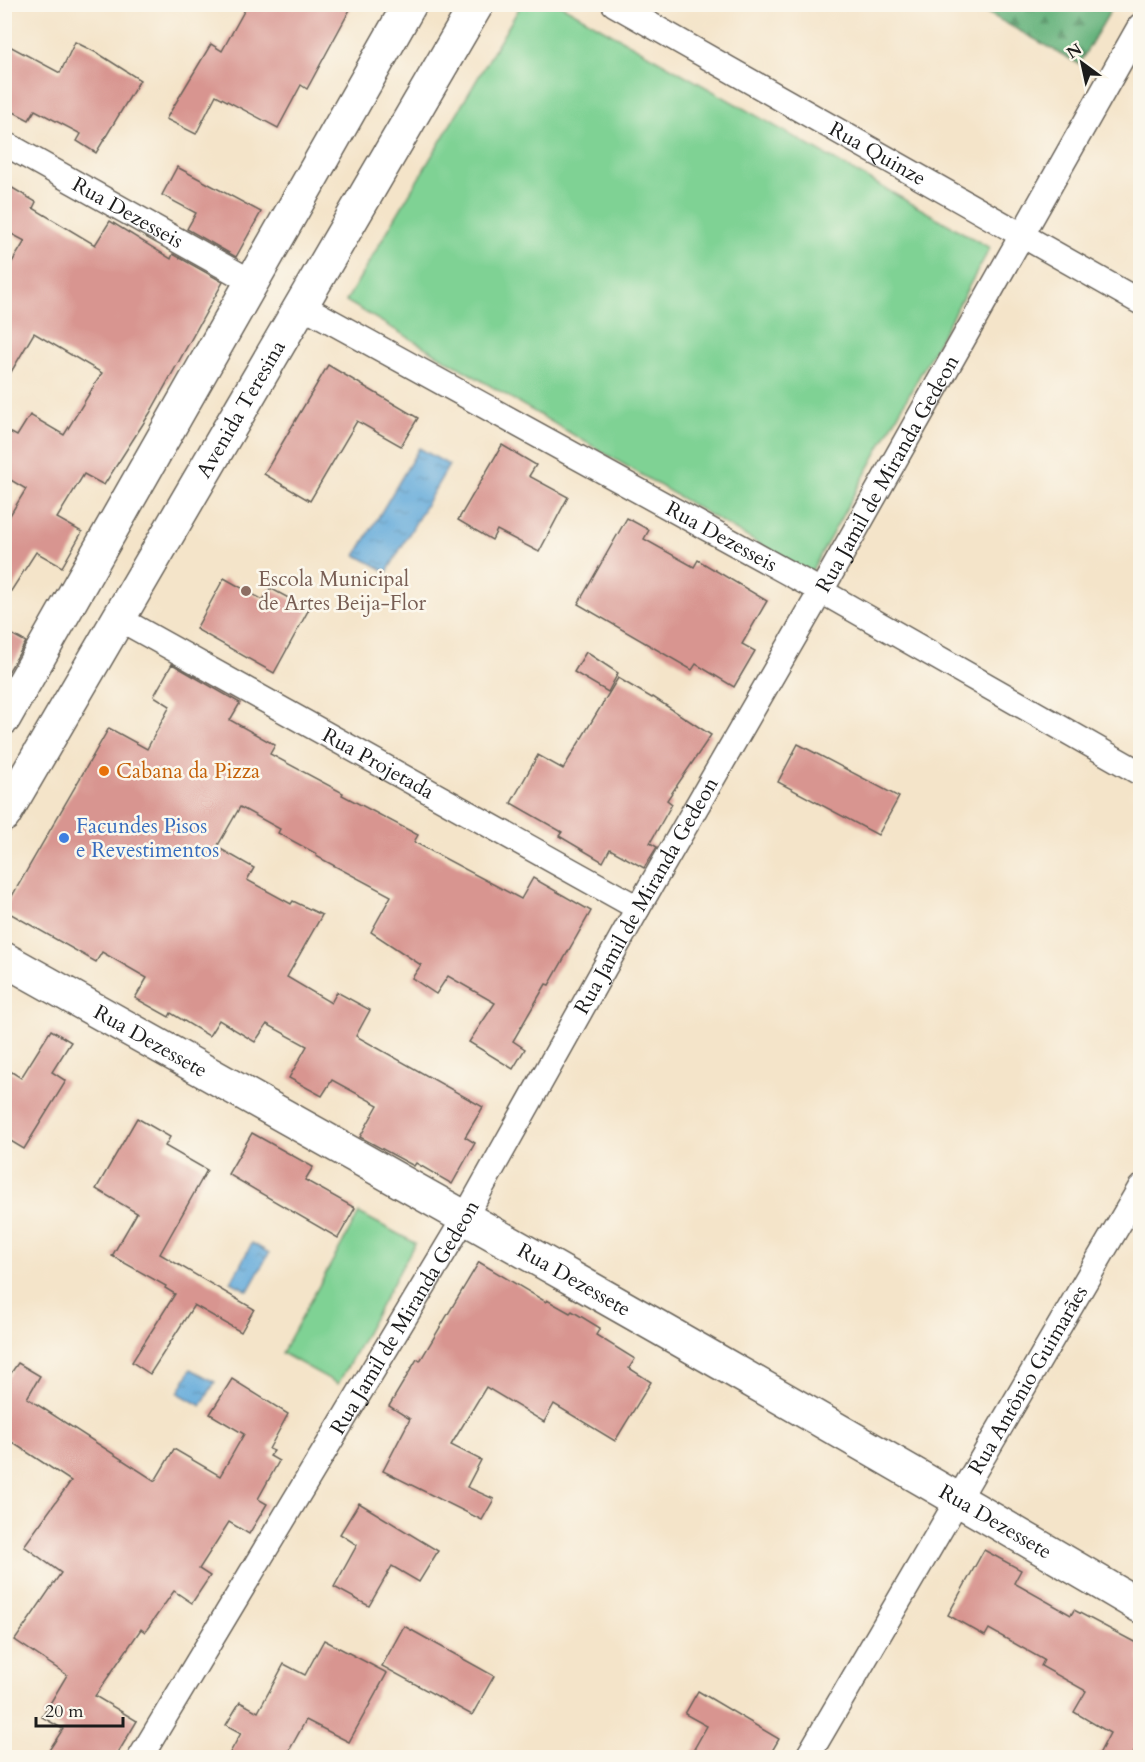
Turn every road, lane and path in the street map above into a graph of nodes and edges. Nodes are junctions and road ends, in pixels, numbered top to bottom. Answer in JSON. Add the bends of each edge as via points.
{"nodes":[{"id":1,"x":410,"y":4,"type":"edge"},
{"id":2,"x":477,"y":4,"type":"edge"},
{"id":3,"x":614,"y":4,"type":"edge"},
{"id":4,"x":1140,"y":26,"type":"edge"},
{"id":5,"x":4,"y":143,"type":"edge"},
{"id":6,"x":1022,"y":236,"type":"junction"},
{"id":7,"x":252,"y":282,"type":"junction"},
{"id":8,"x":1140,"y":302,"type":"edge"},
{"id":9,"x":301,"y":305,"type":"junction"},
{"id":10,"x":821,"y":591,"type":"junction"},
{"id":11,"x":118,"y":618,"type":"junction"},
{"id":12,"x":4,"y":718,"type":"edge"},
{"id":13,"x":1140,"y":773,"type":"edge"},
{"id":14,"x":4,"y":815,"type":"edge"},
{"id":15,"x":638,"y":908,"type":"junction"},
{"id":16,"x":4,"y":959,"type":"edge"},
{"id":17,"x":1140,"y":1188,"type":"edge"},
{"id":18,"x":465,"y":1217,"type":"junction"},
{"id":19,"x":959,"y":1499,"type":"junction"},
{"id":20,"x":1140,"y":1606,"type":"edge"},
{"id":21,"x":140,"y":1758,"type":"edge"},
{"id":22,"x":807,"y":1758,"type":"edge"}],
"edges":[{"from":1,"to":7,"type":"main road"},
{"from":2,"to":9,"type":"main road","name":"Avenida Teresina"},
{"from":3,"to":6,"type":"street","name":"Rua Quinze"},
{"from":4,"to":6,"type":"street","name":"Rua Jamil de Miranda Gedeon"},
{"from":5,"to":7,"type":"street","name":"Rua Dezesseis"},
{"from":6,"to":8,"type":"street","name":"Rua Quinze"},
{"from":6,"to":10,"type":"street","name":"Rua Jamil de Miranda Gedeon"},
{"from":7,"to":12,"type":"main road"},
{"from":9,"to":10,"type":"street","name":"Rua Dezesseis"},
{"from":9,"to":11,"type":"main road","name":"Avenida Teresina"},
{"from":10,"to":13,"type":"street","name":"Rua Dezesseis"},
{"from":10,"to":15,"type":"street","name":"Rua Jamil de Miranda Gedeon"},
{"from":11,"to":14,"type":"main road","name":"Avenida Teresina"},
{"from":11,"to":15,"type":"street","name":"Rua Projetada"},
{"from":15,"to":18,"type":"street","name":"Rua Jamil de Miranda Gedeon"},
{"from":16,"to":18,"type":"main road","name":"Rua Dezessete"},
{"from":17,"to":19,"type":"street","name":"Rua Antônio Guimarães"},
{"from":18,"to":19,"type":"main road","name":"Rua Dezessete"},
{"from":18,"to":21,"type":"street","name":"Rua Jamil de Miranda Gedeon"},
{"from":19,"to":20,"type":"main road","name":"Rua Dezessete"},
{"from":19,"to":22,"type":"street","name":"Rua Antônio Guimarães"}]}
